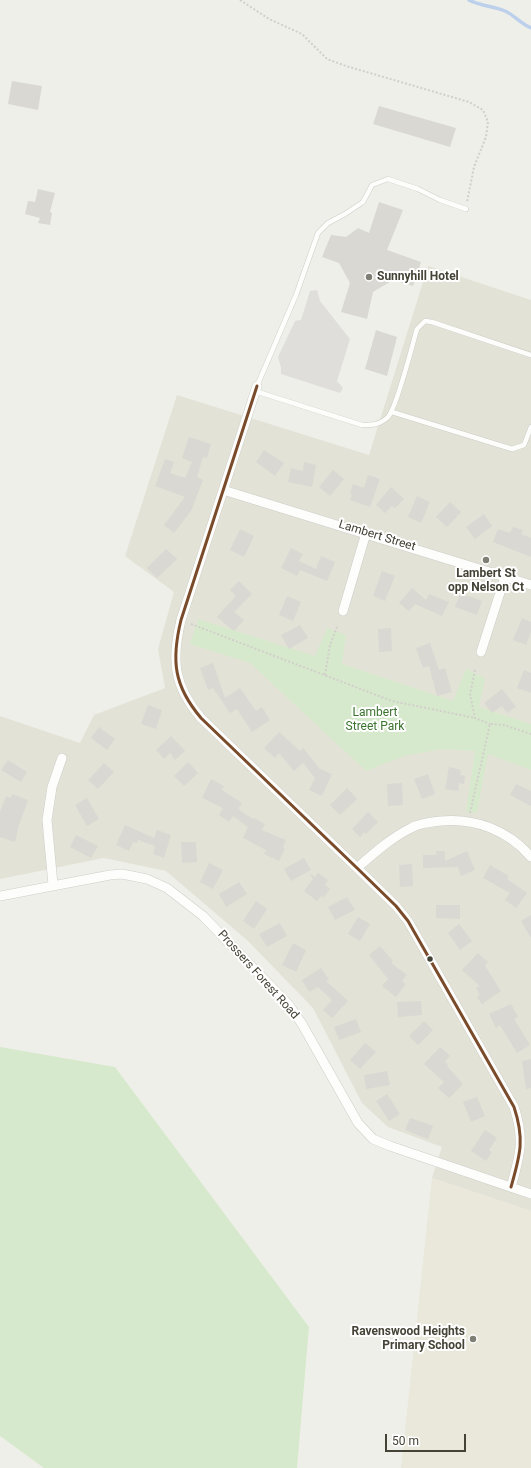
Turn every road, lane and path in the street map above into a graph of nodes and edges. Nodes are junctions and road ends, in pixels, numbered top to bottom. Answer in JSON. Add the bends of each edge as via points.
{"nodes":[{"id":1,"x":240,"y":0,"type":"edge"},
{"id":2,"x":466,"y":209,"type":"joint"},
{"id":3,"x":531,"y":354,"type":"edge"},
{"id":4,"x":256,"y":389,"type":"junction"},
{"id":5,"x":392,"y":412,"type":"junction"},
{"id":6,"x":531,"y":427,"type":"edge"},
{"id":7,"x":223,"y":490,"type":"junction"},
{"id":8,"x":366,"y":533,"type":"junction"},
{"id":9,"x":505,"y":577,"type":"junction"},
{"id":10,"x":531,"y":585,"type":"edge"},
{"id":11,"x":343,"y":611,"type":"dead end"},
{"id":12,"x":189,"y":623,"type":"dead end"},
{"id":13,"x":337,"y":627,"type":"dead end"},
{"id":14,"x":482,"y":652,"type":"dead end"},
{"id":15,"x":475,"y":670,"type":"dead end"},
{"id":16,"x":325,"y":675,"type":"junction"},
{"id":17,"x":475,"y":718,"type":"junction"},
{"id":18,"x":490,"y":724,"type":"junction"},
{"id":19,"x":531,"y":734,"type":"edge"},
{"id":20,"x":62,"y":758,"type":"dead end"},
{"id":21,"x":470,"y":815,"type":"dead end"},
{"id":22,"x":531,"y":857,"type":"edge"},
{"id":23,"x":357,"y":868,"type":"junction"},
{"id":24,"x":52,"y":885,"type":"junction"},
{"id":25,"x":0,"y":896,"type":"edge"},
{"id":26,"x":510,"y":1187,"type":"junction"},
{"id":27,"x":531,"y":1194,"type":"edge"}],
"edges":[{"from":1,"to":2,"type":"path","via":[[269,19],[302,34],[327,59],[469,102],[483,110],[488,122],[486,137],[474,167]]},
{"from":2,"to":4,"type":"lane","via":[[388,179],[372,185],[362,202],[328,223],[318,233],[296,295]]},
{"from":3,"to":5,"type":"lane","via":[[425,321],[417,329]]},
{"from":4,"to":5,"type":"lane","via":[[362,425],[380,423]]},
{"from":4,"to":7,"type":"street"},
{"from":5,"to":6,"type":"lane","via":[[512,449],[524,445]]},
{"from":7,"to":8,"type":"street","name":"Lambert Street"},
{"from":7,"to":23,"type":"street","via":[[176,642],[175,663],[179,680],[188,702],[201,718]]},
{"from":8,"to":9,"type":"street","name":"Lambert Street"},
{"from":8,"to":11,"type":"street"},
{"from":9,"to":10,"type":"street","name":"Lambert Street"},
{"from":9,"to":14,"type":"street"},
{"from":12,"to":16,"type":"path"},
{"from":13,"to":16,"type":"path","via":[[330,645]]},
{"from":15,"to":17,"type":"path","via":[[470,694]]},
{"from":16,"to":17,"type":"path","via":[[392,701]]},
{"from":17,"to":18,"type":"path"},
{"from":18,"to":19,"type":"path"},
{"from":18,"to":21,"type":"path"},
{"from":20,"to":24,"type":"street","via":[[52,787],[47,820]]},
{"from":22,"to":23,"type":"street","via":[[512,839],[491,828],[468,821],[450,820],[413,826],[396,836]]},
{"from":23,"to":26,"type":"street","via":[[408,921],[509,1096],[519,1121],[521,1150]]},
{"from":24,"to":25,"type":"street","name":"Prossers Forest Road"},
{"from":24,"to":26,"type":"street","name":"Prossers Forest Road","via":[[122,874],[158,883],[179,896],[218,930],[289,1005],[358,1123],[368,1135],[390,1146]]},
{"from":26,"to":27,"type":"street","name":"Prossers Forest Road"}]}
